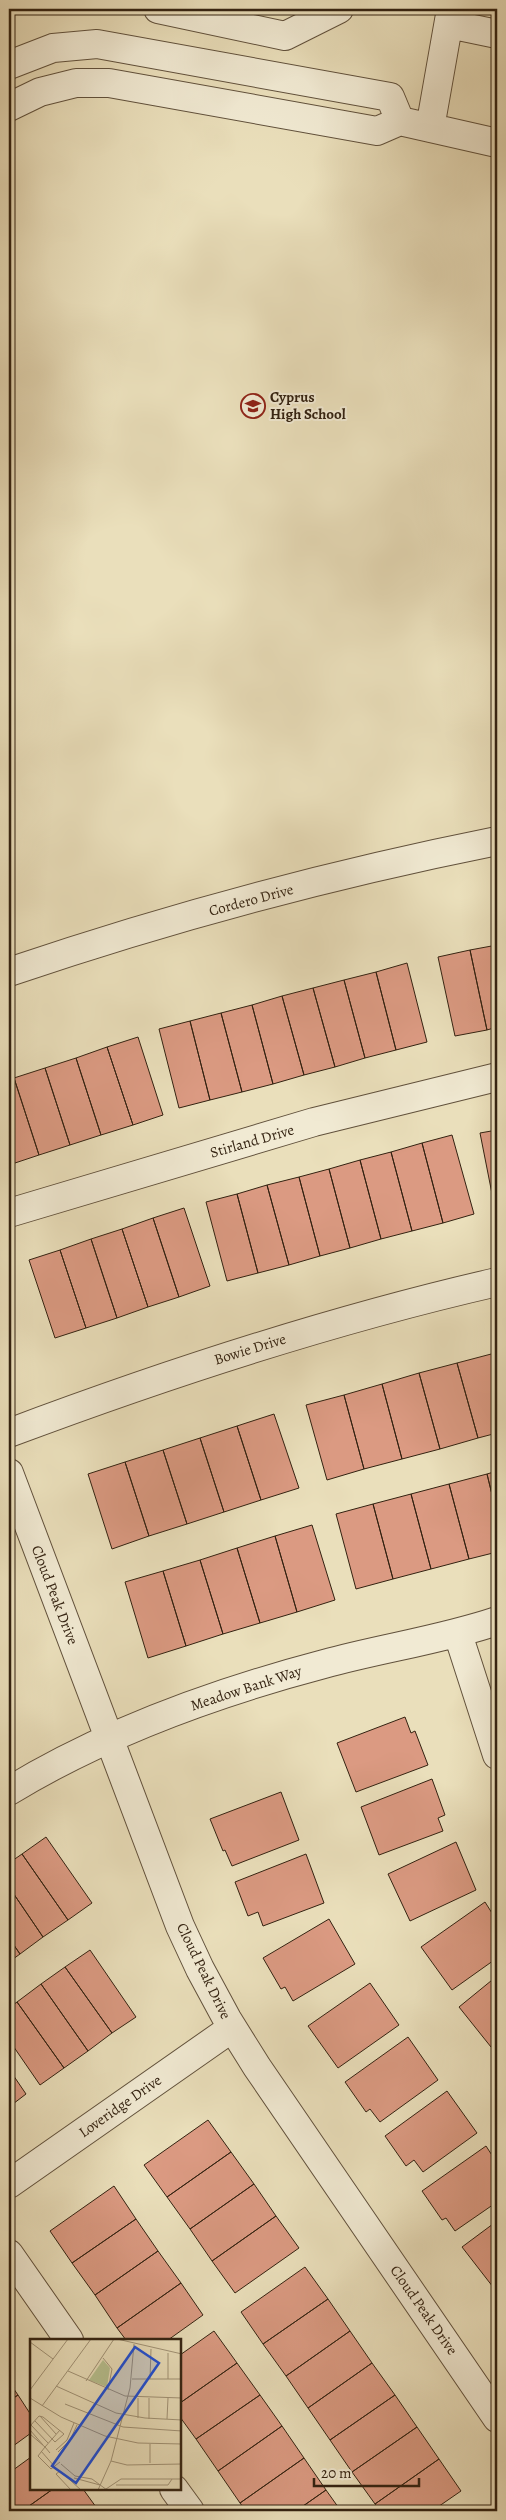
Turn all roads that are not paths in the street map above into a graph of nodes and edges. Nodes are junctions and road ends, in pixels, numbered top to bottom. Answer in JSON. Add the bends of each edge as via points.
{"nodes":[{"id":1,"x":158,"y":9,"type":"edge"},
{"id":2,"x":339,"y":9,"type":"edge"},
{"id":3,"x":450,"y":16,"type":"edge"},
{"id":4,"x":497,"y":34,"type":"edge"},
{"id":5,"x":9,"y":65,"type":"edge"},
{"id":6,"x":9,"y":107,"type":"edge"},
{"id":7,"x":400,"y":121,"type":"junction"},
{"id":8,"x":430,"y":128,"type":"junction"},
{"id":9,"x":497,"y":143,"type":"edge"},
{"id":10,"x":497,"y":840,"type":"edge"},
{"id":11,"x":9,"y":972,"type":"edge"},
{"id":12,"x":497,"y":1077,"type":"edge"},
{"id":13,"x":9,"y":1213,"type":"edge"},
{"id":14,"x":497,"y":1282,"type":"edge"},
{"id":15,"x":9,"y":1433,"type":"edge"},
{"id":16,"x":9,"y":1473,"type":"edge"},
{"id":17,"x":497,"y":1621,"type":"edge"},
{"id":18,"x":458,"y":1634,"type":"junction"},
{"id":19,"x":108,"y":1738,"type":"junction"},
{"id":20,"x":497,"y":1755,"type":"edge"},
{"id":21,"x":9,"y":1791,"type":"edge"},
{"id":22,"x":232,"y":2028,"type":"junction"},
{"id":23,"x":9,"y":2184,"type":"edge"},
{"id":24,"x":9,"y":2254,"type":"edge"},
{"id":25,"x":68,"y":2339,"type":"edge"},
{"id":26,"x":497,"y":2418,"type":"edge"},
{"id":27,"x":175,"y":2490,"type":"edge"},
{"id":28,"x":190,"y":2511,"type":"edge"}],
"edges":[{"from":1,"to":2,"type":"street","via":[[285,36]]},
{"from":3,"to":4,"type":"street"},
{"from":3,"to":8,"type":"street"},
{"from":5,"to":7,"type":"street","via":[[53,48],[97,44],[390,97]]},
{"from":6,"to":7,"type":"street","via":[[40,92],[76,82],[109,83],[377,131]]},
{"from":7,"to":8,"type":"street"},
{"from":8,"to":9,"type":"street"},
{"from":10,"to":11,"type":"street","name":"Cordero Drive","via":[[324,880]]},
{"from":12,"to":13,"type":"street","name":"Stirland Drive","via":[[314,1122]]},
{"from":14,"to":15,"type":"street","name":"Bowie Drive","via":[[344,1321],[230,1355]]},
{"from":16,"to":19,"type":"street","name":"Cloud Peak Drive"},
{"from":17,"to":18,"type":"street","name":"Meadow Bank Way"},
{"from":18,"to":19,"type":"street","name":"Meadow Bank Way","via":[[325,1664],[208,1700]]},
{"from":18,"to":20,"type":"street"},
{"from":19,"to":21,"type":"street","name":"Meadow Bank Way"},
{"from":19,"to":22,"type":"street","name":"Cloud Peak Drive","via":[[180,1926]]},
{"from":22,"to":23,"type":"street","name":"Loveridge Drive"},
{"from":22,"to":26,"type":"street","name":"Cloud Peak Drive"},
{"from":24,"to":25,"type":"street"},
{"from":27,"to":28,"type":"street"}]}
